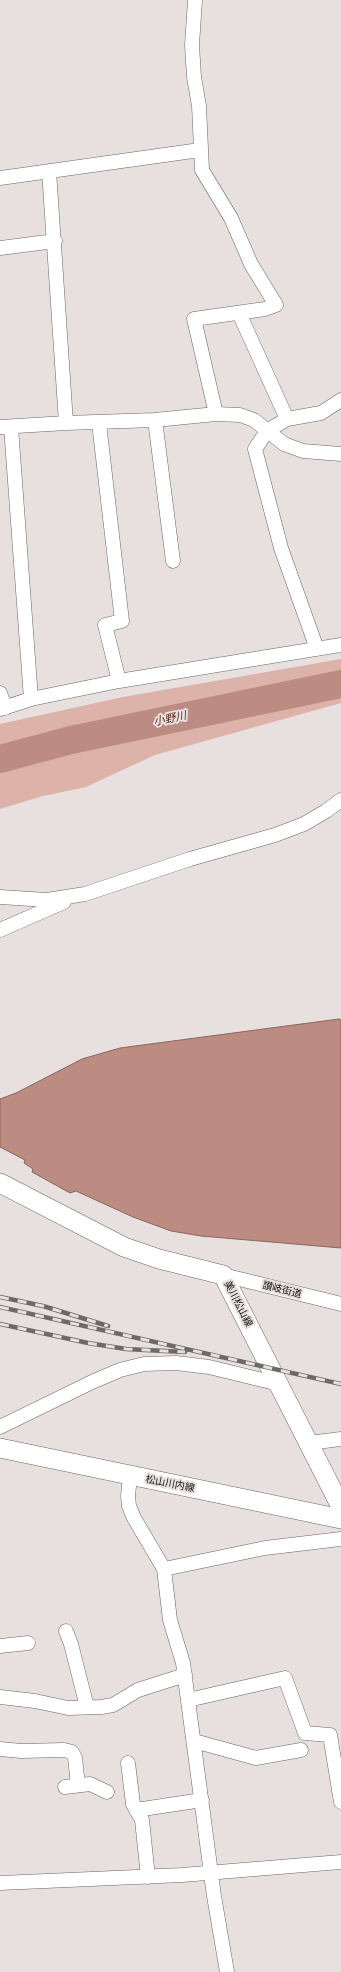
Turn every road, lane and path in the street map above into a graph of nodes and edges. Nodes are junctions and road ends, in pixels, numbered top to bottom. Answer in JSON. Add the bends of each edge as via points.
{"nodes":[{"id":1,"x":195,"y":0,"type":"edge"},
{"id":2,"x":200,"y":150,"type":"junction"},
{"id":3,"x":49,"y":171,"type":"junction"},
{"id":4,"x":0,"y":178,"type":"edge"},
{"id":5,"x":55,"y":241,"type":"junction"},
{"id":6,"x":0,"y":248,"type":"edge"},
{"id":7,"x":239,"y":313,"type":"junction"},
{"id":8,"x":341,"y":400,"type":"edge"},
{"id":9,"x":216,"y":414,"type":"junction"},
{"id":10,"x":287,"y":419,"type":"junction"},
{"id":11,"x":155,"y":420,"type":"junction"},
{"id":12,"x":66,"y":422,"type":"junction"},
{"id":13,"x":99,"y":422,"type":"junction"},
{"id":14,"x":5,"y":427,"type":"edge"},
{"id":15,"x":267,"y":431,"type":"junction"},
{"id":16,"x":341,"y":454,"type":"edge"},
{"id":17,"x":173,"y":561,"type":"dead end"},
{"id":18,"x":341,"y":645,"type":"edge"},
{"id":19,"x":317,"y":649,"type":"junction"},
{"id":20,"x":119,"y":681,"type":"junction"},
{"id":21,"x":0,"y":693,"type":"edge"},
{"id":22,"x":31,"y":699,"type":"junction"},
{"id":23,"x":2,"y":709,"type":"edge"},
{"id":24,"x":341,"y":800,"type":"edge"},
{"id":25,"x":85,"y":894,"type":"junction"},
{"id":26,"x":0,"y":897,"type":"edge"},
{"id":27,"x":0,"y":930,"type":"edge"},
{"id":28,"x":0,"y":1183,"type":"edge"},
{"id":29,"x":223,"y":1275,"type":"junction"},
{"id":30,"x":341,"y":1304,"type":"edge"},
{"id":31,"x":279,"y":1384,"type":"junction"},
{"id":32,"x":0,"y":1427,"type":"edge"},
{"id":33,"x":341,"y":1439,"type":"edge"},
{"id":34,"x":309,"y":1443,"type":"junction"},
{"id":35,"x":0,"y":1448,"type":"edge"},
{"id":36,"x":130,"y":1476,"type":"junction"},
{"id":37,"x":341,"y":1507,"type":"edge"},
{"id":38,"x":341,"y":1519,"type":"edge"},
{"id":39,"x":341,"y":1539,"type":"edge"},
{"id":40,"x":164,"y":1569,"type":"junction"},
{"id":41,"x":66,"y":1631,"type":"dead end"},
{"id":42,"x":28,"y":1643,"type":"dead end"},
{"id":43,"x":0,"y":1646,"type":"edge"},
{"id":44,"x":185,"y":1675,"type":"junction"},
{"id":45,"x":0,"y":1697,"type":"edge"},
{"id":46,"x":188,"y":1700,"type":"junction"},
{"id":47,"x":87,"y":1707,"type":"junction"},
{"id":48,"x":335,"y":1734,"type":"edge"},
{"id":49,"x":194,"y":1741,"type":"junction"},
{"id":50,"x":0,"y":1749,"type":"edge"},
{"id":51,"x":301,"y":1750,"type":"dead end"},
{"id":52,"x":128,"y":1763,"type":"dead end"},
{"id":53,"x":107,"y":1792,"type":"dead end"},
{"id":54,"x":202,"y":1800,"type":"junction"},
{"id":55,"x":341,"y":1802,"type":"edge"},
{"id":56,"x":136,"y":1810,"type":"junction"},
{"id":57,"x":341,"y":1862,"type":"edge"},
{"id":58,"x":211,"y":1872,"type":"junction"},
{"id":59,"x":148,"y":1876,"type":"junction"},
{"id":60,"x":0,"y":1883,"type":"edge"},
{"id":61,"x":227,"y":1972,"type":"edge"}],
"edges":[{"from":1,"to":2,"type":"street","via":[[192,45],[199,106]]},
{"from":2,"to":3,"type":"street"},
{"from":2,"to":7,"type":"street","via":[[202,170],[231,218],[251,264],[276,305]]},
{"from":3,"to":4,"type":"street"},
{"from":3,"to":5,"type":"street"},
{"from":5,"to":6,"type":"street"},
{"from":5,"to":12,"type":"street"},
{"from":7,"to":9,"type":"street","via":[[194,319]]},
{"from":7,"to":10,"type":"street"},
{"from":8,"to":10,"type":"street","via":[[321,413]]},
{"from":9,"to":11,"type":"street"},
{"from":9,"to":15,"type":"street","via":[[240,415],[254,420]]},
{"from":10,"to":15,"type":"street"},
{"from":11,"to":13,"type":"street"},
{"from":11,"to":17,"type":"street"},
{"from":12,"to":13,"type":"street"},
{"from":12,"to":14,"type":"street"},
{"from":13,"to":20,"type":"street","via":[[122,621],[105,625]]},
{"from":14,"to":22,"type":"street"},
{"from":15,"to":16,"type":"street","via":[[284,444],[303,451]]},
{"from":15,"to":19,"type":"street","via":[[255,449],[281,548]]},
{"from":18,"to":19,"type":"street"},
{"from":19,"to":20,"type":"street"},
{"from":20,"to":22,"type":"street"},
{"from":21,"to":23,"type":"street"},
{"from":22,"to":23,"type":"street"},
{"from":24,"to":25,"type":"street","via":[[304,824],[275,835]]},
{"from":25,"to":26,"type":"street","via":[[47,900]]},
{"from":25,"to":27,"type":"street"},
{"from":28,"to":29,"type":"main road","name":"美川松山線","via":[[124,1247],[159,1259]]},
{"from":29,"to":30,"type":"street","name":"讃岐街道"},
{"from":29,"to":31,"type":"main road","name":"美川松山線"},
{"from":31,"to":32,"type":"street","via":[[209,1367],[176,1363],[144,1364],[120,1370],[92,1382]]},
{"from":31,"to":34,"type":"main road","name":"美川松山線"},
{"from":33,"to":34,"type":"street"},
{"from":34,"to":37,"type":"main road","name":"美川松山線"},
{"from":35,"to":36,"type":"main road","name":"松山川内線"},
{"from":36,"to":38,"type":"main road","name":"松山川内線"},
{"from":36,"to":40,"type":"street","via":[[129,1506]]},
{"from":39,"to":40,"type":"street","via":[[265,1548]]},
{"from":40,"to":44,"type":"street","via":[[170,1620],[184,1663]]},
{"from":41,"to":47,"type":"street","via":[[72,1644]]},
{"from":42,"to":43,"type":"street"},
{"from":44,"to":46,"type":"street"},
{"from":44,"to":47,"type":"street","via":[[138,1690],[113,1705]]},
{"from":45,"to":47,"type":"street","via":[[35,1700],[68,1708]]},
{"from":46,"to":48,"type":"street","via":[[285,1678],[305,1733]]},
{"from":46,"to":49,"type":"street"},
{"from":48,"to":55,"type":"street"},
{"from":49,"to":51,"type":"street","via":[[256,1758]]},
{"from":49,"to":54,"type":"street"},
{"from":50,"to":53,"type":"street","via":[[72,1752],[75,1758],[72,1786],[90,1784]]},
{"from":52,"to":56,"type":"street"},
{"from":54,"to":56,"type":"street"},
{"from":54,"to":58,"type":"street"},
{"from":56,"to":59,"type":"street","via":[[142,1820]]},
{"from":57,"to":58,"type":"street"},
{"from":58,"to":59,"type":"street"},
{"from":58,"to":61,"type":"street"},
{"from":59,"to":60,"type":"street"}]}
